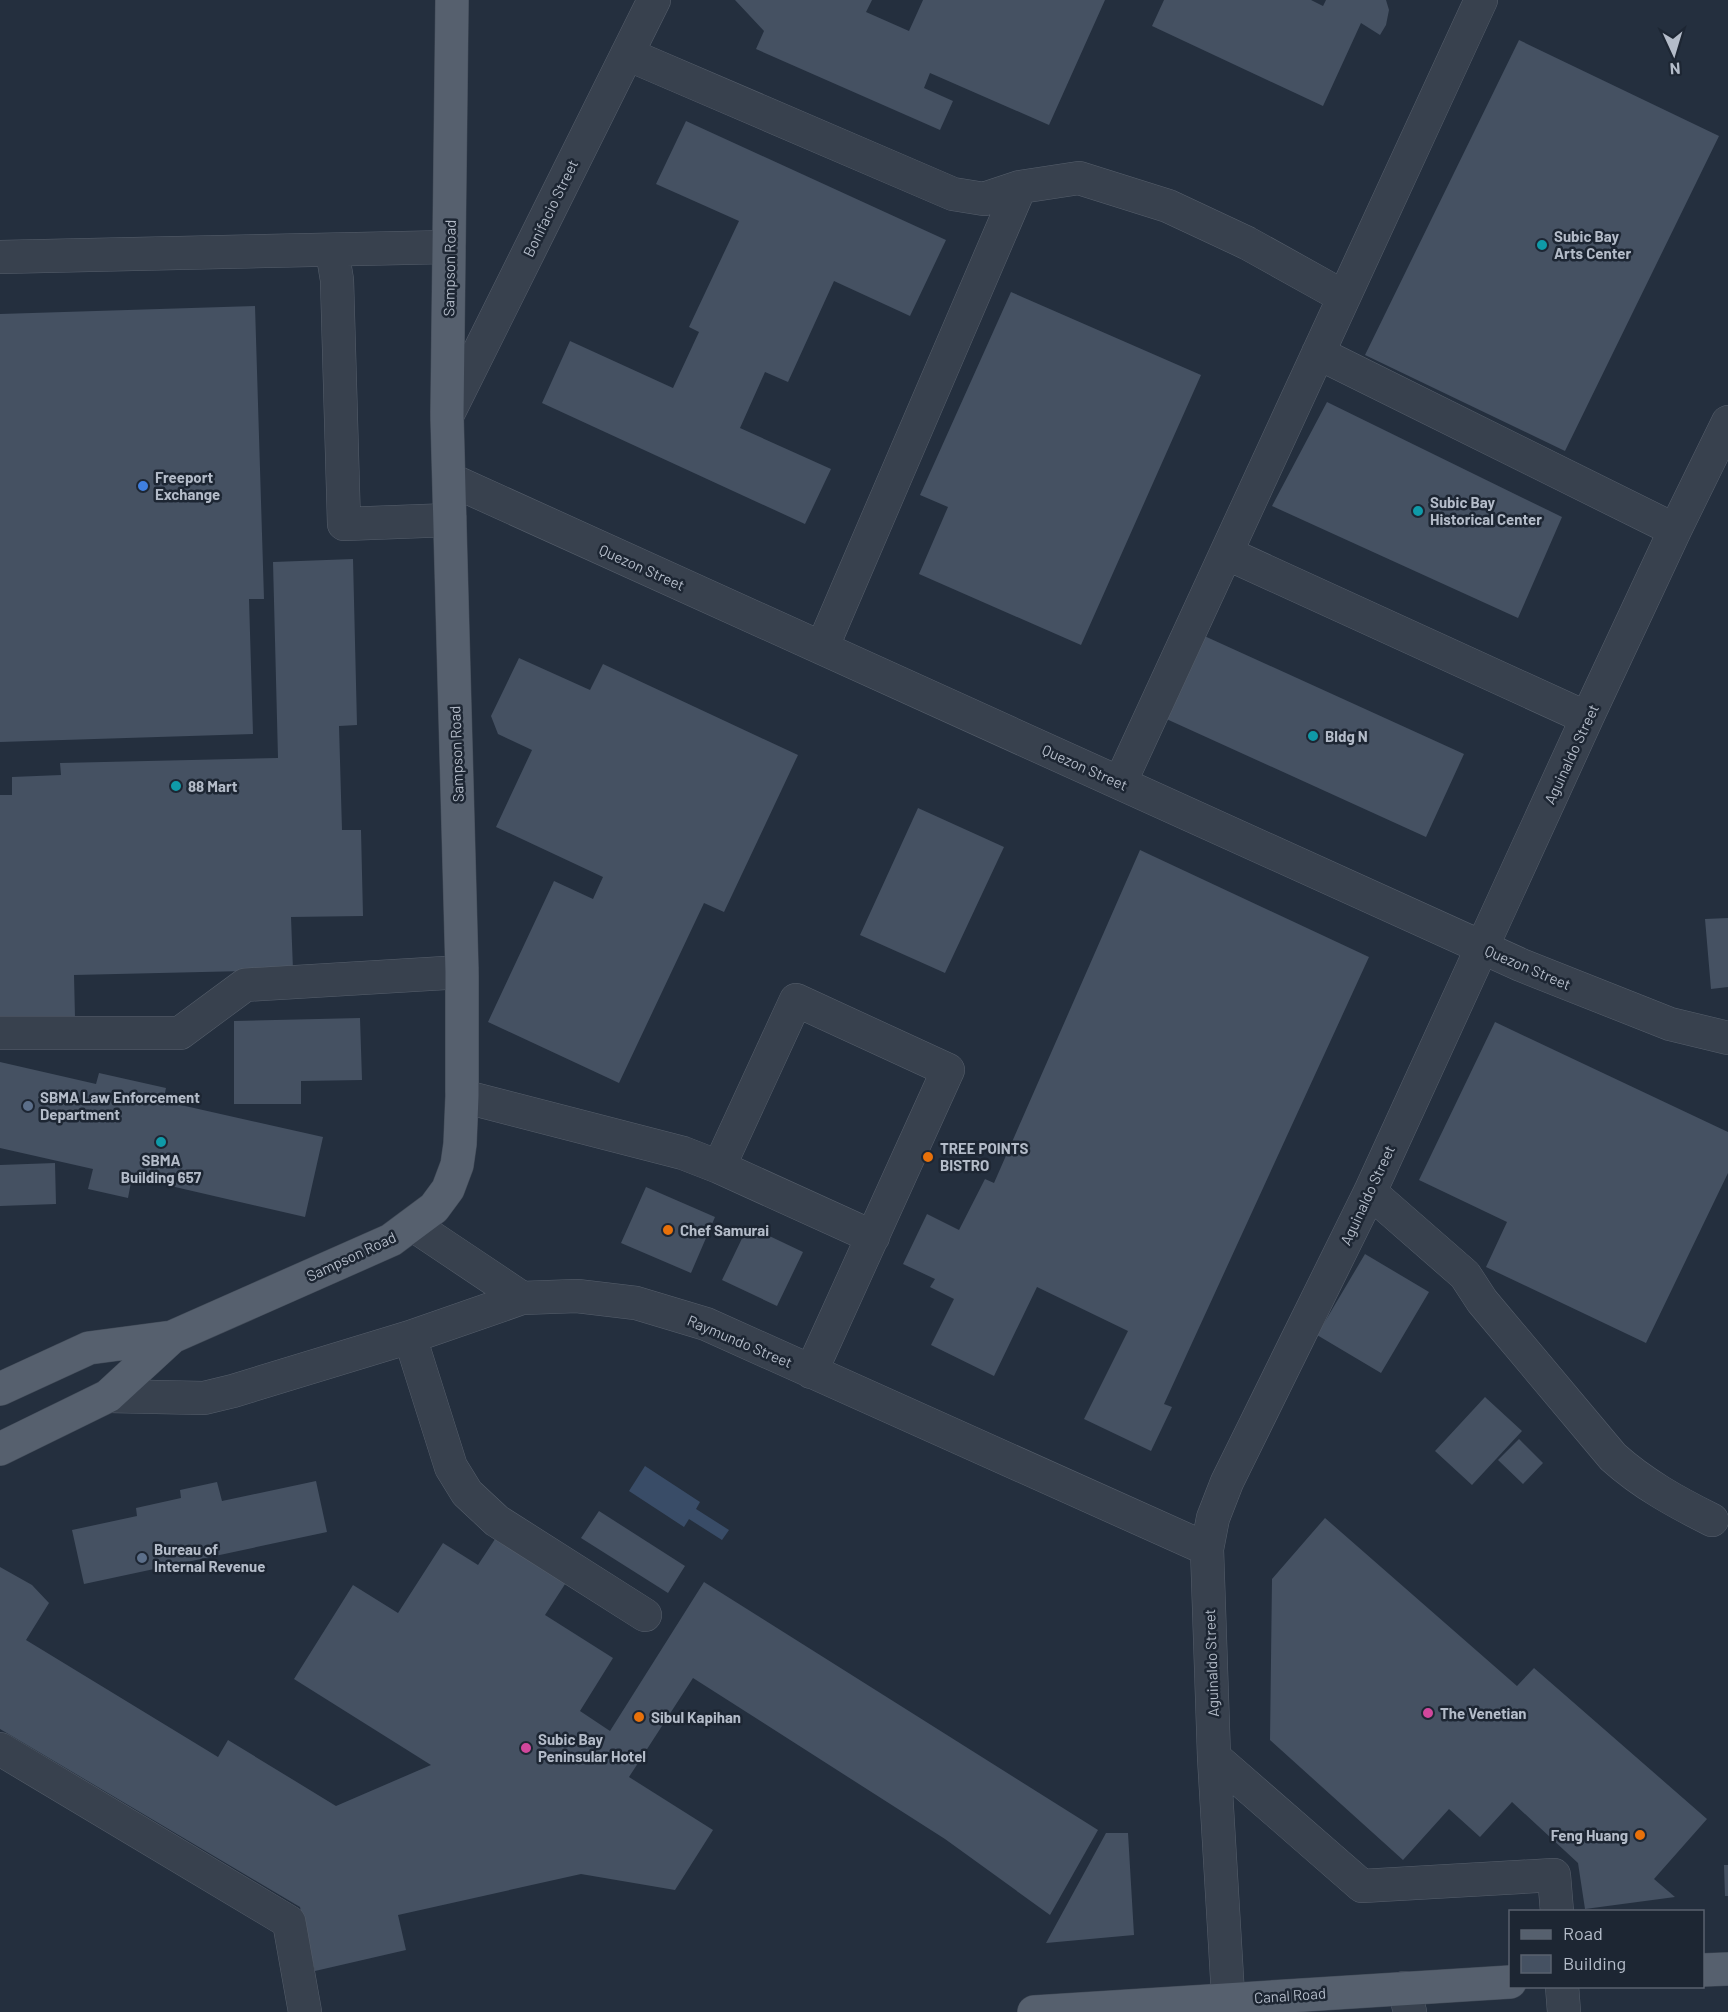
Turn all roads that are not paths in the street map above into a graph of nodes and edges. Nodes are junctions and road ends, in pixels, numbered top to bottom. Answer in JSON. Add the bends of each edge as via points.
{"nodes":[{"id":1,"x":452,"y":0,"type":"edge"},
{"id":2,"x":654,"y":0,"type":"edge"},
{"id":3,"x":1481,"y":0,"type":"edge"},
{"id":4,"x":627,"y":54,"type":"junction"},
{"id":5,"x":1020,"y":187,"type":"junction"},
{"id":6,"x":449,"y":247,"type":"junction"},
{"id":7,"x":332,"y":250,"type":"junction"},
{"id":8,"x":0,"y":257,"type":"edge"},
{"id":9,"x":1344,"y":297,"type":"junction"},
{"id":10,"x":1318,"y":353,"type":"junction"},
{"id":11,"x":447,"y":416,"type":"junction"},
{"id":12,"x":1728,"y":422,"type":"edge"},
{"id":13,"x":448,"y":479,"type":"junction"},
{"id":14,"x":450,"y":520,"type":"junction"},
{"id":15,"x":1675,"y":530,"type":"junction"},
{"id":16,"x":1226,"y":553,"type":"junction"},
{"id":17,"x":822,"y":648,"type":"junction"},
{"id":18,"x":1587,"y":718,"type":"junction"},
{"id":19,"x":1120,"y":783,"type":"junction"},
{"id":20,"x":1481,"y":947,"type":"junction"},
{"id":21,"x":462,"y":972,"type":"junction"},
{"id":22,"x":0,"y":1033,"type":"edge"},
{"id":23,"x":1728,"y":1038,"type":"edge"},
{"id":24,"x":462,"y":1096,"type":"junction"},
{"id":25,"x":720,"y":1167,"type":"junction"},
{"id":26,"x":1370,"y":1192,"type":"junction"},
{"id":27,"x":413,"y":1225,"type":"junction"},
{"id":28,"x":873,"y":1237,"type":"junction"},
{"id":29,"x":522,"y":1298,"type":"junction"},
{"id":30,"x":172,"y":1337,"type":"junction"},
{"id":31,"x":410,"y":1337,"type":"junction"},
{"id":32,"x":811,"y":1372,"type":"junction"},
{"id":33,"x":0,"y":1389,"type":"edge"},
{"id":34,"x":108,"y":1396,"type":"junction"},
{"id":35,"x":0,"y":1449,"type":"edge"},
{"id":36,"x":1712,"y":1520,"type":"dead end"},
{"id":37,"x":1207,"y":1549,"type":"junction"},
{"id":38,"x":645,"y":1615,"type":"dead end"},
{"id":39,"x":0,"y":1749,"type":"edge"},
{"id":40,"x":1214,"y":1757,"type":"junction"},
{"id":41,"x":1557,"y":1910,"type":"edge"},
{"id":42,"x":1728,"y":1968,"type":"edge"},
{"id":43,"x":1704,"y":1970,"type":"edge"},
{"id":44,"x":1509,"y":1982,"type":"edge"},
{"id":45,"x":1562,"y":1988,"type":"edge"},
{"id":46,"x":1407,"y":2000,"type":"edge"},
{"id":47,"x":1228,"y":2006,"type":"edge"},
{"id":48,"x":305,"y":2012,"type":"edge"},
{"id":49,"x":1034,"y":2012,"type":"edge"},
{"id":50,"x":1564,"y":2012,"type":"edge"}],
"edges":[{"from":1,"to":6,"type":"main road","name":"Sampson Road"},
{"from":2,"to":4,"type":"street","name":"Bonifacio Street"},
{"from":3,"to":9,"type":"street"},
{"from":4,"to":5,"type":"street","via":[[953,194],[984,199]]},
{"from":4,"to":11,"type":"street","name":"Bonifacio Street"},
{"from":5,"to":9,"type":"street","via":[[1079,178],[1168,206],[1247,243]]},
{"from":5,"to":17,"type":"street"},
{"from":6,"to":7,"type":"street"},
{"from":6,"to":11,"type":"main road","name":"Sampson Road"},
{"from":7,"to":8,"type":"street"},
{"from":7,"to":14,"type":"street","via":[[337,280],[344,524]]},
{"from":9,"to":10,"type":"street"},
{"from":10,"to":15,"type":"street"},
{"from":10,"to":16,"type":"street"},
{"from":11,"to":13,"type":"main road","name":"Sampson Road"},
{"from":12,"to":15,"type":"street","name":"Aguinaldo Street"},
{"from":13,"to":14,"type":"main road","name":"Sampson Road"},
{"from":13,"to":17,"type":"street","name":"Quezon Street"},
{"from":14,"to":21,"type":"main road","name":"Sampson Road"},
{"from":15,"to":18,"type":"street","name":"Aguinaldo Street"},
{"from":16,"to":18,"type":"street"},
{"from":16,"to":19,"type":"street"},
{"from":17,"to":19,"type":"street","name":"Quezon Street"},
{"from":18,"to":20,"type":"street","name":"Aguinaldo Street"},
{"from":19,"to":20,"type":"street","name":"Quezon Street"},
{"from":20,"to":23,"type":"street","name":"Quezon Street","via":[[1671,1024]]},
{"from":20,"to":26,"type":"street","name":"Aguinaldo Street"},
{"from":21,"to":22,"type":"street","via":[[245,985],[180,1034]]},
{"from":21,"to":24,"type":"main road","name":"Sampson Road"},
{"from":24,"to":25,"type":"street","via":[[683,1153]]},
{"from":24,"to":27,"type":"main road","name":"Sampson Road","via":[[460,1144],[448,1189],[434,1208]]},
{"from":25,"to":28,"type":"street"},
{"from":25,"to":28,"type":"street","via":[[796,1000],[860,1029],[948,1070]]},
{"from":26,"to":36,"type":"street","via":[[1465,1275],[1482,1301],[1613,1457],[1664,1496]]},
{"from":26,"to":37,"type":"street","name":"Aguinaldo Street","via":[[1227,1482],[1213,1518]]},
{"from":27,"to":29,"type":"street"},
{"from":27,"to":30,"type":"main road","name":"Sampson Road","via":[[391,1240]]},
{"from":28,"to":32,"type":"street"},
{"from":29,"to":31,"type":"street","name":"Raymundo Street"},
{"from":29,"to":32,"type":"street","name":"Raymundo Street","via":[[577,1296],[636,1303],[706,1324]]},
{"from":30,"to":33,"type":"main road","name":"Sampson Road","via":[[89,1348]]},
{"from":30,"to":34,"type":"main road","name":"Sampson Road"},
{"from":31,"to":34,"type":"street","name":"Raymundo Street","via":[[204,1398]]},
{"from":31,"to":38,"type":"street","via":[[451,1467],[467,1493],[497,1521]]},
{"from":32,"to":37,"type":"street","name":"Raymundo Street"},
{"from":34,"to":35,"type":"main road","name":"Sampson Road"},
{"from":37,"to":40,"type":"street","name":"Aguinaldo Street"},
{"from":39,"to":48,"type":"street","via":[[289,1922]]},
{"from":40,"to":41,"type":"street","via":[[1362,1886],[1554,1875]]},
{"from":40,"to":47,"type":"street","name":"Aguinaldo Street"},
{"from":42,"to":43,"type":"main road"},
{"from":44,"to":46,"type":"main road","name":"Canal Road"},
{"from":45,"to":50,"type":"street"},
{"from":46,"to":47,"type":"main road","name":"Canal Road"},
{"from":47,"to":49,"type":"main road","name":"Canal Road"}]}
